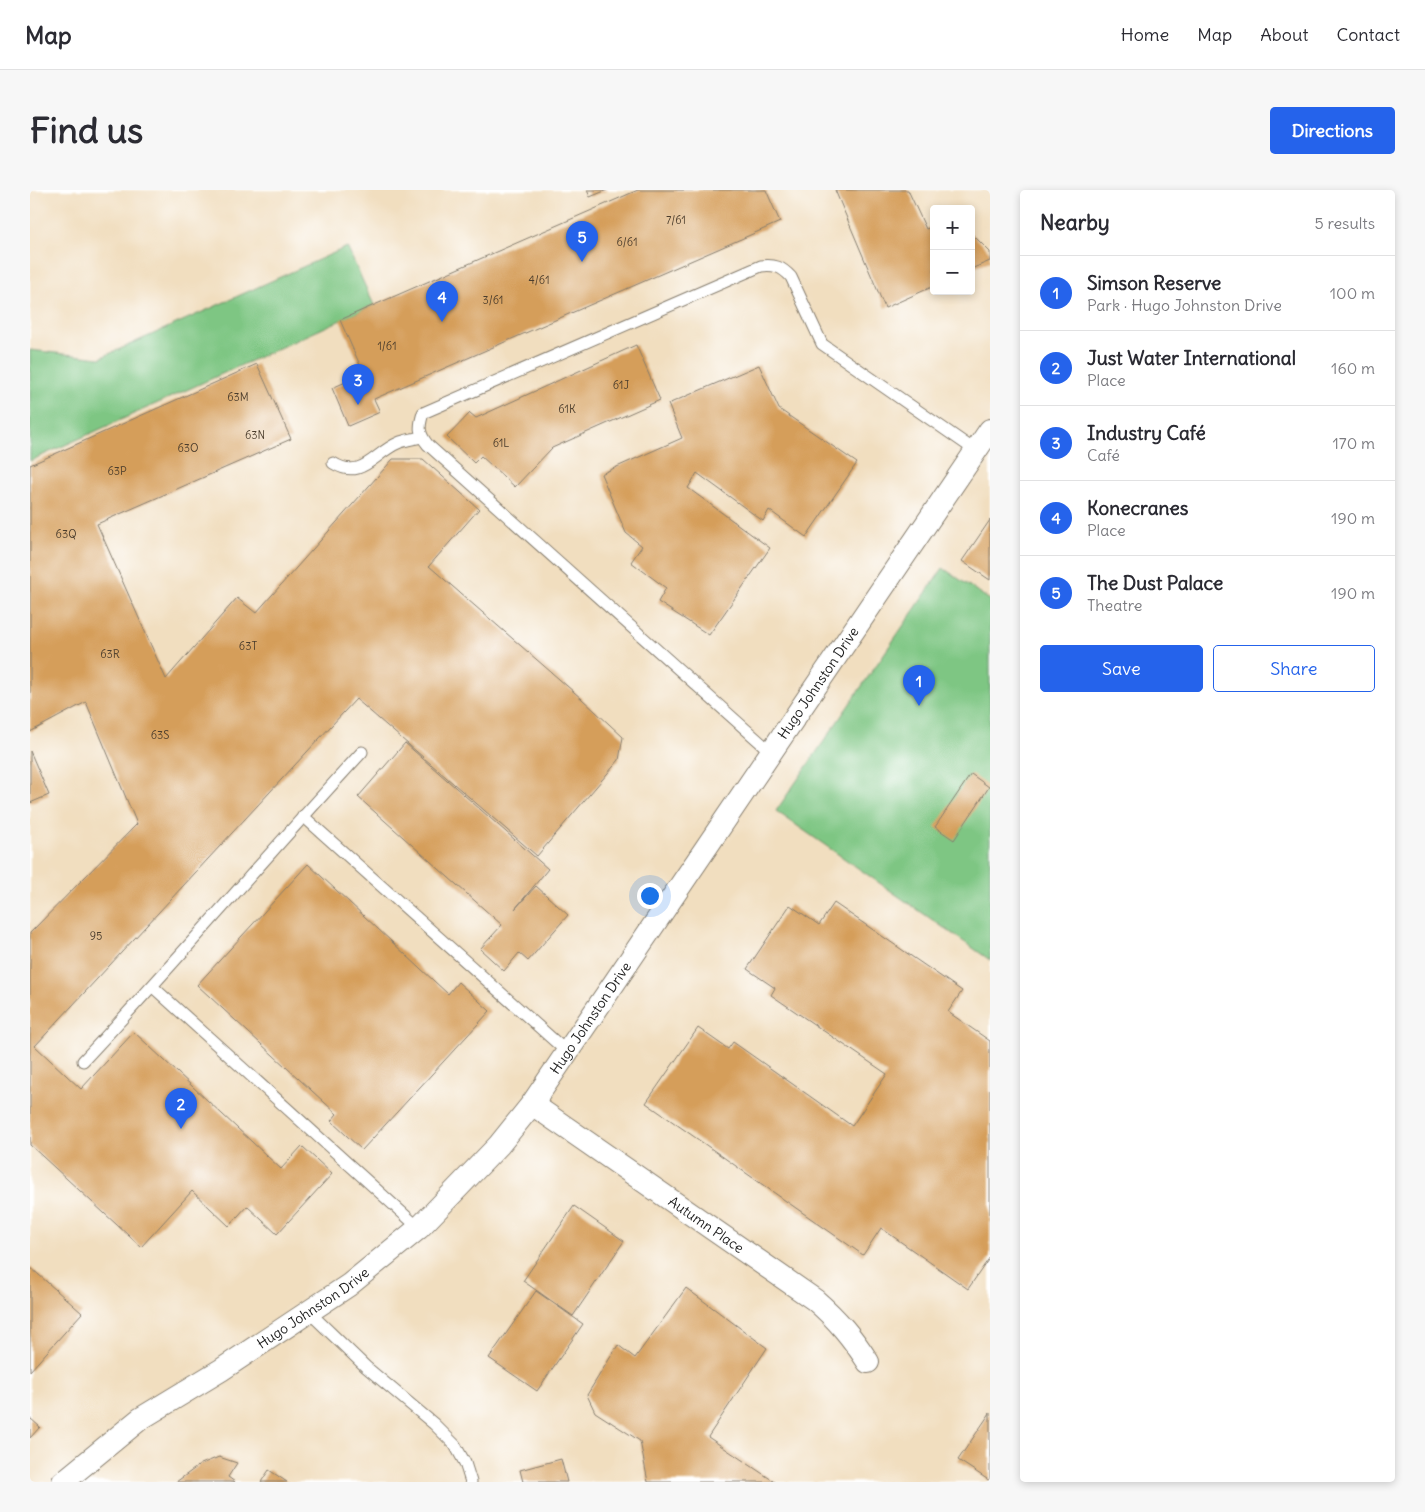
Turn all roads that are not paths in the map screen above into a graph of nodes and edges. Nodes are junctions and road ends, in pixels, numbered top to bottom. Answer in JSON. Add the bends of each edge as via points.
{"nodes":[{"id":1,"x":990,"y":430,"type":"edge"},
{"id":2,"x":421,"y":438,"type":"junction"},
{"id":3,"x":976,"y":451,"type":"junction"},
{"id":4,"x":333,"y":463,"type":"dead end"},
{"id":5,"x":362,"y":752,"type":"dead end"},
{"id":6,"x":771,"y":752,"type":"junction"},
{"id":7,"x":303,"y":816,"type":"junction"},
{"id":8,"x":153,"y":987,"type":"junction"},
{"id":9,"x":567,"y":1052,"type":"junction"},
{"id":10,"x":83,"y":1061,"type":"dead end"},
{"id":11,"x":532,"y":1104,"type":"junction"},
{"id":12,"x":419,"y":1228,"type":"junction"},
{"id":13,"x":309,"y":1312,"type":"junction"},
{"id":14,"x":868,"y":1362,"type":"dead end"},
{"id":15,"x":63,"y":1482,"type":"edge"},
{"id":16,"x":470,"y":1482,"type":"edge"}],
"edges":[{"from":1,"to":3,"type":"street","name":"Hugo Johnston Drive"},
{"from":2,"to":3,"type":"lane","via":[[423,413],[771,264],[784,268],[791,277],[822,344]]},
{"from":2,"to":4,"type":"lane","via":[[398,442],[358,469],[341,468]]},
{"from":2,"to":6,"type":"lane"},
{"from":3,"to":6,"type":"street","name":"Hugo Johnston Drive"},
{"from":5,"to":7,"type":"lane"},
{"from":6,"to":9,"type":"street","name":"Hugo Johnston Drive"},
{"from":7,"to":8,"type":"lane"},
{"from":7,"to":9,"type":"lane"},
{"from":8,"to":10,"type":"lane"},
{"from":8,"to":12,"type":"lane"},
{"from":9,"to":11,"type":"street","name":"Hugo Johnston Drive"},
{"from":11,"to":12,"type":"street","name":"Hugo Johnston Drive","via":[[499,1144]]},
{"from":11,"to":14,"type":"street","name":"Autumn Place","via":[[815,1300],[835,1317]]},
{"from":12,"to":13,"type":"street","name":"Hugo Johnston Drive","via":[[349,1285]]},
{"from":13,"to":15,"type":"street","name":"Hugo Johnston Drive","via":[[140,1419]]},
{"from":13,"to":16,"type":"lane","via":[[366,1368],[455,1445],[465,1463]]}]}
